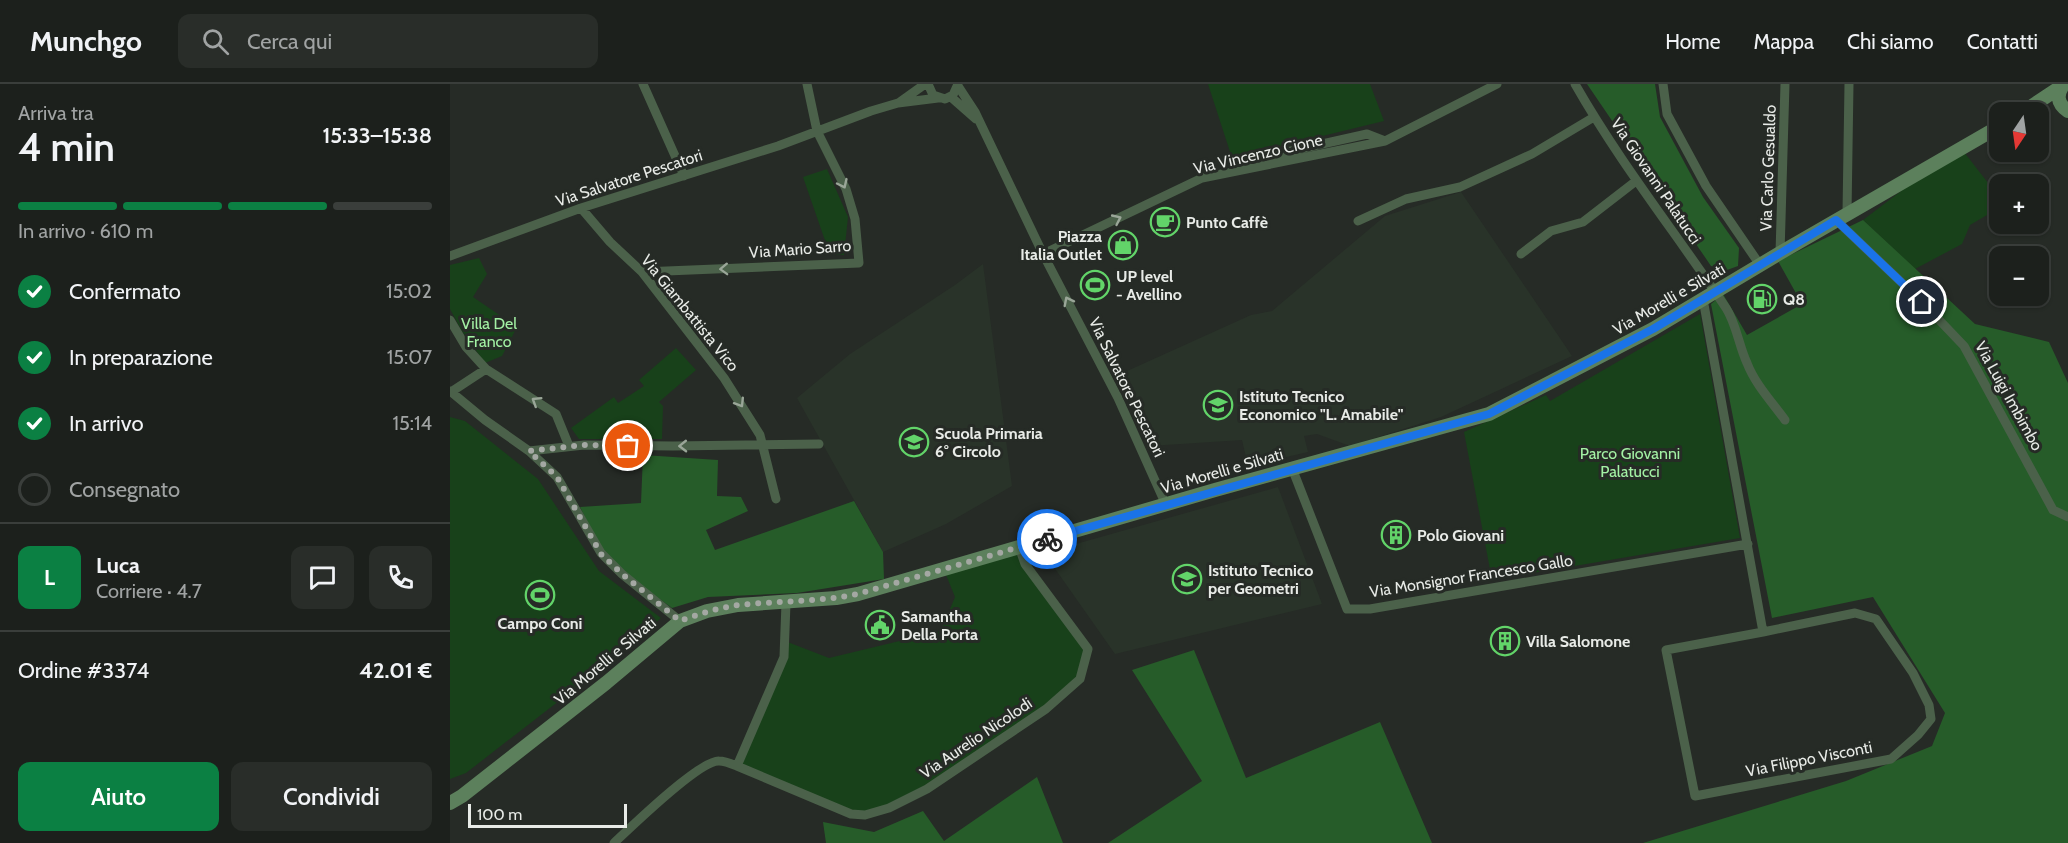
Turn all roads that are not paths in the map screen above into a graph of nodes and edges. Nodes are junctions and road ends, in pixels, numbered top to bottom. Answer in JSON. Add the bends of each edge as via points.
{"nodes":[{"id":1,"x":644,"y":84,"type":"edge"},
{"id":2,"x":807,"y":84,"type":"edge"},
{"id":3,"x":927,"y":84,"type":"edge"},
{"id":4,"x":1497,"y":84,"type":"edge"},
{"id":5,"x":1575,"y":84,"type":"edge"},
{"id":6,"x":1663,"y":84,"type":"edge"},
{"id":7,"x":1785,"y":84,"type":"edge"},
{"id":8,"x":1849,"y":84,"type":"edge"},
{"id":9,"x":958,"y":85,"type":"edge"},
{"id":10,"x":2063,"y":85,"type":"edge"},
{"id":11,"x":951,"y":97,"type":"junction"},
{"id":12,"x":938,"y":98,"type":"junction"},
{"id":13,"x":2039,"y":102,"type":"edge"},
{"id":14,"x":898,"y":103,"type":"junction"},
{"id":15,"x":2049,"y":110,"type":"edge"},
{"id":16,"x":2066,"y":110,"type":"edge"},
{"id":17,"x":1594,"y":117,"type":"junction"},
{"id":18,"x":979,"y":122,"type":"junction"},
{"id":19,"x":817,"y":131,"type":"junction"},
{"id":20,"x":1989,"y":132,"type":"edge"},
{"id":21,"x":1385,"y":141,"type":"junction"},
{"id":22,"x":1233,"y":164,"type":"dead end"},
{"id":23,"x":684,"y":176,"type":"junction"},
{"id":24,"x":1636,"y":181,"type":"junction"},
{"id":25,"x":581,"y":208,"type":"junction"},
{"id":26,"x":1841,"y":217,"type":"junction"},
{"id":27,"x":1358,"y":221,"type":"dead end"},
{"id":28,"x":1780,"y":252,"type":"junction"},
{"id":29,"x":1043,"y":254,"type":"junction"},
{"id":30,"x":1521,"y":255,"type":"dead end"},
{"id":31,"x":450,"y":256,"type":"edge"},
{"id":32,"x":1760,"y":265,"type":"junction"},
{"id":33,"x":642,"y":272,"type":"junction"},
{"id":34,"x":1709,"y":296,"type":"junction"},
{"id":35,"x":450,"y":320,"type":"edge"},
{"id":36,"x":486,"y":369,"type":"junction"},
{"id":37,"x":450,"y":392,"type":"edge"},
{"id":38,"x":1785,"y":420,"type":"dead end"},
{"id":39,"x":819,"y":444,"type":"dead end"},
{"id":40,"x":762,"y":445,"type":"junction"},
{"id":41,"x":569,"y":446,"type":"junction"},
{"id":42,"x":529,"y":451,"type":"junction"},
{"id":43,"x":1293,"y":468,"type":"junction"},
{"id":44,"x":776,"y":499,"type":"dead end"},
{"id":45,"x":1166,"y":505,"type":"junction"},
{"id":46,"x":2068,"y":517,"type":"edge"},
{"id":47,"x":1748,"y":544,"type":"junction"},
{"id":48,"x":1019,"y":547,"type":"junction"},
{"id":49,"x":786,"y":603,"type":"junction"},
{"id":50,"x":680,"y":621,"type":"junction"},
{"id":51,"x":1763,"y":632,"type":"junction"},
{"id":52,"x":737,"y":766,"type":"junction"},
{"id":53,"x":450,"y":803,"type":"edge"},
{"id":54,"x":614,"y":843,"type":"edge"}],
"edges":[{"from":1,"to":23,"type":"street"},
{"from":2,"to":19,"type":"street"},
{"from":3,"to":12,"type":"street"},
{"from":3,"to":14,"type":"street","name":"Via Salvatore Pescatori"},
{"from":4,"to":21,"type":"street","name":"Via Vincenzo Cione"},
{"from":5,"to":17,"type":"street","name":"Via Giovanni Palatucci"},
{"from":6,"to":32,"type":"street","name":"Via Carlo Gesualdo","via":[[1667,114],[1706,186]]},
{"from":7,"to":28,"type":"street","name":"Via Carlo Gesualdo"},
{"from":8,"to":26,"type":"street"},
{"from":9,"to":11,"type":"street"},
{"from":9,"to":18,"type":"street","name":"Via Salvatore Pescatori"},
{"from":10,"to":13,"type":"main road"},
{"from":10,"to":16,"type":"main road","via":[[2059,100]]},
{"from":11,"to":12,"type":"street","name":"Via Salvatore Pescatori"},
{"from":11,"to":18,"type":"street","name":"Via Salvatore Pescatori"},
{"from":12,"to":14,"type":"street","name":"Via Salvatore Pescatori"},
{"from":14,"to":19,"type":"street","name":"Via Salvatore Pescatori"},
{"from":15,"to":16,"type":"main road"},
{"from":17,"to":24,"type":"street","name":"Via Giovanni Palatucci"},
{"from":17,"to":27,"type":"street","via":[[1532,154],[1460,187],[1406,199]]},
{"from":18,"to":29,"type":"street","name":"Via Salvatore Pescatori"},
{"from":19,"to":23,"type":"street","name":"Via Salvatore Pescatori"},
{"from":19,"to":33,"type":"street","name":"Via Mario Sarro","one_way":true,"via":[[846,189],[855,219],[858,263]]},
{"from":20,"to":26,"type":"main road","name":"Via Morelli e Silvati"},
{"from":21,"to":22,"type":"street","name":"Via Vincenzo Cione","via":[[1367,135]]},
{"from":29,"to":21,"type":"street","name":"Via Vincenzo Cione","one_way":true,"via":[[1202,178]]},
{"from":23,"to":25,"type":"street","name":"Via Salvatore Pescatori"},
{"from":24,"to":30,"type":"street","via":[[1583,222],[1551,231]]},
{"from":24,"to":34,"type":"street","name":"Via Giovanni Palatucci"},
{"from":25,"to":31,"type":"street","name":"Via Salvatore Pescatori"},
{"from":25,"to":33,"type":"street","name":"Via Giambattista Vico"},
{"from":26,"to":28,"type":"main road","name":"Via Morelli e Silvati"},
{"from":26,"to":46,"type":"street","name":"Via Luigi Imbimbo","via":[[1964,346],[2054,510]]},
{"from":28,"to":32,"type":"main road","name":"Via Morelli e Silvati"},
{"from":45,"to":29,"type":"street","name":"Via Salvatore Pescatori","one_way":true,"via":[[1118,398]]},
{"from":32,"to":34,"type":"main road","name":"Via Morelli e Silvati"},
{"from":33,"to":40,"type":"street","name":"Via Giambattista Vico","one_way":true,"via":[[724,378],[760,435]]},
{"from":34,"to":38,"type":"street","name":"Via Giovanni Palatucci","via":[[1728,310],[1747,365]]},
{"from":34,"to":43,"type":"main road","name":"Via Morelli e Silvati","via":[[1489,414]]},
{"from":34,"to":47,"type":"street"},
{"from":35,"to":36,"type":"street","via":[[466,347]]},
{"from":36,"to":37,"type":"street"},
{"from":41,"to":36,"type":"street","one_way":true,"via":[[556,414]]},
{"from":37,"to":42,"type":"street"},
{"from":39,"to":40,"type":"street"},
{"from":40,"to":41,"type":"street","one_way":true},
{"from":40,"to":44,"type":"street","name":"Via Giambattista Vico"},
{"from":41,"to":42,"type":"street"},
{"from":42,"to":50,"type":"street","via":[[557,477],[601,554]]},
{"from":43,"to":45,"type":"main road","name":"Via Morelli e Silvati"},
{"from":43,"to":47,"type":"street","name":"Via Monsignor Francesco Gallo","via":[[1347,609],[1370,609]]},
{"from":45,"to":48,"type":"main road","name":"Via Morelli e Silvati"},
{"from":47,"to":51,"type":"street"},
{"from":48,"to":49,"type":"main road","name":"Via Morelli e Silvati","via":[[858,594]]},
{"from":48,"to":52,"type":"street","name":"Via Aurelio Nicolodi","via":[[1025,564],[1088,649],[1080,679],[1046,709],[927,789],[889,808],[866,814],[851,814]]},
{"from":49,"to":50,"type":"main road","name":"Via Morelli e Silvati","via":[[738,605]]},
{"from":49,"to":52,"type":"street","via":[[784,657]]},
{"from":50,"to":53,"type":"main road","name":"Via Morelli e Silvati"},
{"from":51,"to":51,"type":"street","name":"Via Filippo Visconti","via":[[1666,650],[1695,796],[1891,759],[1931,719],[1929,705],[1912,673],[1876,619],[1855,613]]},
{"from":52,"to":54,"type":"street","via":[[718,760],[706,764]]}]}
